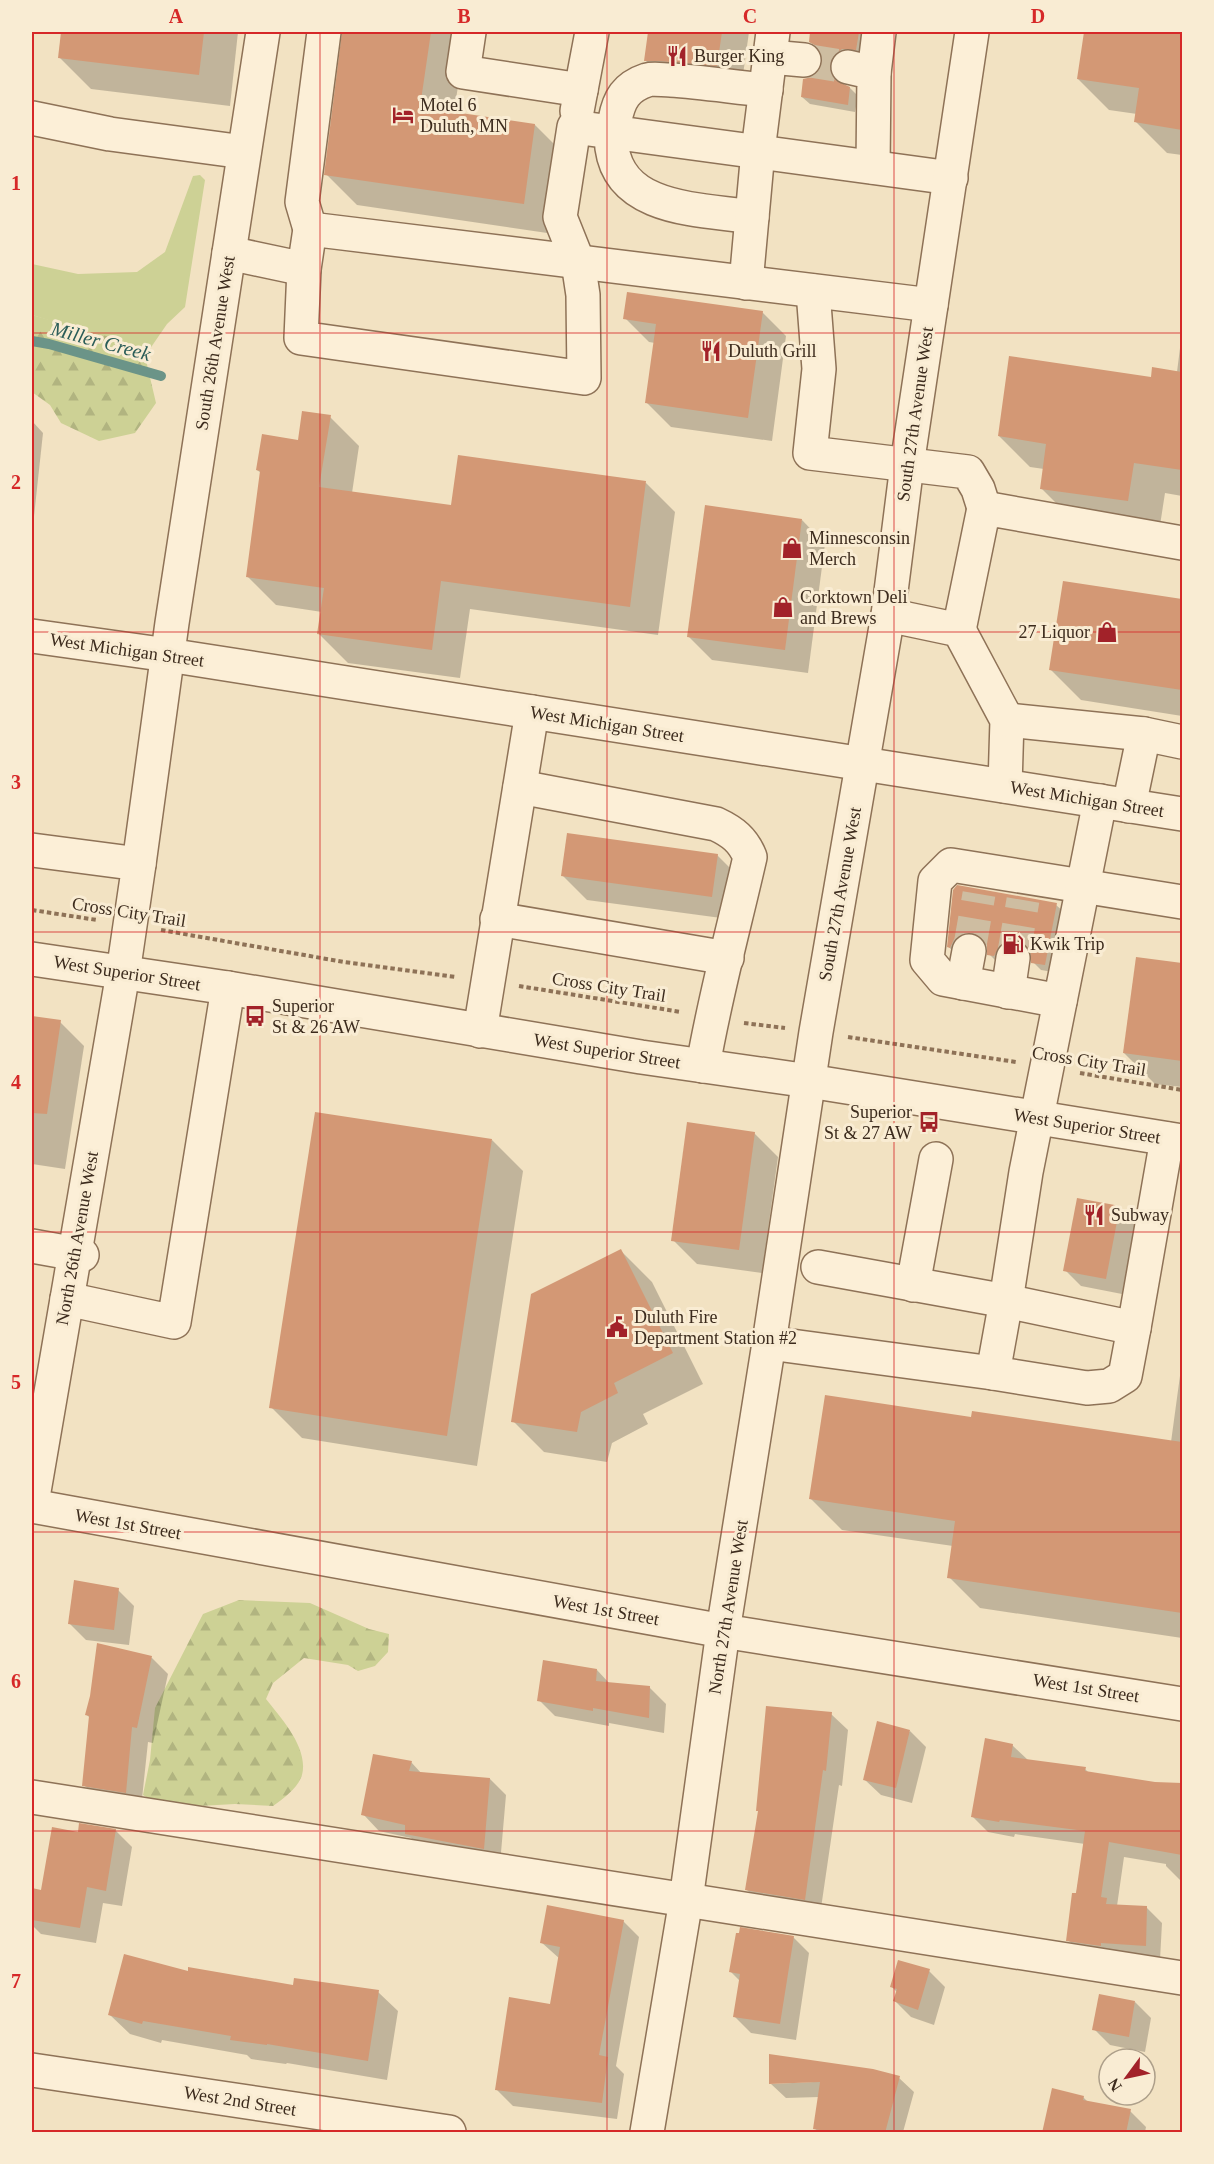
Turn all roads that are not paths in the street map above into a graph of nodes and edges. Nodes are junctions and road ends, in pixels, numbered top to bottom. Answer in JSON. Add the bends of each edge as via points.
{"nodes":[{"id":1,"x":263,"y":32,"type":"edge"},
{"id":2,"x":324,"y":32,"type":"edge"},
{"id":3,"x":469,"y":32,"type":"edge"},
{"id":4,"x":592,"y":32,"type":"edge"},
{"id":5,"x":879,"y":32,"type":"edge"},
{"id":6,"x":972,"y":32,"type":"edge"},
{"id":7,"x":772,"y":44,"type":"edge"},
{"id":8,"x":804,"y":60,"type":"tunnel mouth"},
{"id":9,"x":581,"y":90,"type":"junction"},
{"id":10,"x":766,"y":90,"type":"junction"},
{"id":11,"x":32,"y":118,"type":"edge"},
{"id":12,"x":574,"y":127,"type":"junction"},
{"id":13,"x":613,"y":132,"type":"junction"},
{"id":14,"x":244,"y":152,"type":"junction"},
{"id":15,"x":758,"y":152,"type":"junction"},
{"id":16,"x":873,"y":167,"type":"junction"},
{"id":17,"x":951,"y":178,"type":"junction"},
{"id":18,"x":752,"y":217,"type":"junction"},
{"id":19,"x":310,"y":229,"type":"junction"},
{"id":20,"x":229,"y":253,"type":"junction"},
{"id":21,"x":578,"y":262,"type":"junction"},
{"id":22,"x":304,"y":269,"type":"junction"},
{"id":23,"x":746,"y":283,"type":"junction"},
{"id":24,"x":813,"y":291,"type":"junction"},
{"id":25,"x":931,"y":305,"type":"junction"},
{"id":26,"x":907,"y":465,"type":"junction"},
{"id":27,"x":984,"y":508,"type":"junction"},
{"id":28,"x":1182,"y":543,"type":"edge"},
{"id":29,"x":888,"y":615,"type":"junction"},
{"id":30,"x":958,"y":630,"type":"junction"},
{"id":31,"x":32,"y":636,"type":"edge"},
{"id":32,"x":168,"y":656,"type":"junction"},
{"id":33,"x":532,"y":712,"type":"junction"},
{"id":34,"x":1007,"y":720,"type":"junction"},
{"id":35,"x":1144,"y":734,"type":"junction"},
{"id":36,"x":1182,"y":742,"type":"edge"},
{"id":37,"x":863,"y":763,"type":"junction"},
{"id":38,"x":520,"y":786,"type":"junction"},
{"id":39,"x":1005,"y":786,"type":"junction"},
{"id":40,"x":1114,"y":803,"type":"junction"},
{"id":41,"x":1182,"y":814,"type":"edge"},
{"id":42,"x":32,"y":850,"type":"edge"},
{"id":43,"x":139,"y":864,"type":"junction"},
{"id":44,"x":1083,"y":885,"type":"junction"},
{"id":45,"x":1182,"y":902,"type":"edge"},
{"id":46,"x":497,"y":919,"type":"junction"},
{"id":47,"x":969,"y":951,"type":"tunnel mouth"},
{"id":48,"x":727,"y":958,"type":"junction"},
{"id":49,"x":1013,"y":958,"type":"tunnel mouth"},
{"id":50,"x":32,"y":959,"type":"edge"},
{"id":51,"x":123,"y":973,"type":"junction"},
{"id":52,"x":963,"y":983,"type":"junction"},
{"id":53,"x":228,"y":988,"type":"junction"},
{"id":54,"x":1008,"y":992,"type":"junction"},
{"id":55,"x":1060,"y":1001,"type":"junction"},
{"id":56,"x":480,"y":1031,"type":"junction"},
{"id":57,"x":703,"y":1066,"type":"junction"},
{"id":58,"x":809,"y":1081,"type":"junction"},
{"id":59,"x":1038,"y":1118,"type":"junction"},
{"id":60,"x":1175,"y":1140,"type":"edge"},
{"id":61,"x":936,"y":1159,"type":"dead end"},
{"id":62,"x":32,"y":1246,"type":"edge"},
{"id":63,"x":78,"y":1254,"type":"junction"},
{"id":64,"x":818,"y":1267,"type":"dead end"},
{"id":65,"x":913,"y":1285,"type":"junction"},
{"id":66,"x":67,"y":1299,"type":"junction"},
{"id":67,"x":1006,"y":1301,"type":"junction"},
{"id":68,"x":1134,"y":1328,"type":"junction"},
{"id":69,"x":769,"y":1343,"type":"junction"},
{"id":70,"x":993,"y":1373,"type":"junction"},
{"id":71,"x":32,"y":1504,"type":"edge"},
{"id":72,"x":723,"y":1631,"type":"junction"},
{"id":73,"x":1182,"y":1704,"type":"edge"},
{"id":74,"x":32,"y":1797,"type":"edge"},
{"id":75,"x":686,"y":1900,"type":"junction"},
{"id":76,"x":1182,"y":1978,"type":"edge"},
{"id":77,"x":32,"y":2070,"type":"edge"},
{"id":78,"x":449,"y":2133,"type":"edge"},
{"id":79,"x":647,"y":2133,"type":"edge"}],
"edges":[{"from":1,"to":14,"type":"street","name":"South 26th Avenue West"},
{"from":2,"to":19,"type":"street","via":[[302,202]]},
{"from":3,"to":9,"type":"street","via":[[462,72]]},
{"from":4,"to":9,"type":"street"},
{"from":5,"to":16,"type":"street","via":[[861,70]]},
{"from":6,"to":17,"type":"street","name":"South 27th Avenue West"},
{"from":7,"to":8,"type":"street"},
{"from":7,"to":10,"type":"street"},
{"from":9,"to":12,"type":"street"},
{"from":10,"to":13,"type":"street","via":[[650,79],[632,87],[618,104]]},
{"from":10,"to":15,"type":"street"},
{"from":11,"to":14,"type":"street","via":[[110,134]]},
{"from":12,"to":13,"type":"street"},
{"from":12,"to":21,"type":"street","via":[[560,218]]},
{"from":13,"to":15,"type":"street"},
{"from":13,"to":18,"type":"street","via":[[612,147],[620,171],[632,187],[652,200]]},
{"from":14,"to":20,"type":"street","name":"South 26th Avenue West"},
{"from":15,"to":16,"type":"street"},
{"from":15,"to":18,"type":"street"},
{"from":16,"to":17,"type":"street"},
{"from":17,"to":25,"type":"street","name":"South 27th Avenue West"},
{"from":18,"to":23,"type":"street"},
{"from":19,"to":21,"type":"street"},
{"from":19,"to":22,"type":"street"},
{"from":20,"to":22,"type":"street"},
{"from":20,"to":32,"type":"street","name":"South 26th Avenue West"},
{"from":21,"to":22,"type":"street","via":[[583,295],[584,378],[301,338]]},
{"from":21,"to":23,"type":"street"},
{"from":23,"to":24,"type":"street"},
{"from":24,"to":25,"type":"street"},
{"from":24,"to":26,"type":"street","via":[[819,369],[810,453]]},
{"from":25,"to":26,"type":"street","name":"South 27th Avenue West"},
{"from":26,"to":27,"type":"street","via":[[968,472]]},
{"from":26,"to":29,"type":"street","name":"South 27th Avenue West"},
{"from":27,"to":28,"type":"street"},
{"from":27,"to":30,"type":"street"},
{"from":29,"to":30,"type":"street"},
{"from":29,"to":37,"type":"street","name":"South 27th Avenue West"},
{"from":30,"to":34,"type":"street"},
{"from":31,"to":32,"type":"street","name":"West Michigan Street"},
{"from":32,"to":33,"type":"street","name":"West Michigan Street"},
{"from":32,"to":43,"type":"street","name":"South 26th Avenue West"},
{"from":33,"to":37,"type":"street","name":"West Michigan Street"},
{"from":33,"to":38,"type":"street"},
{"from":34,"to":35,"type":"street"},
{"from":34,"to":39,"type":"street"},
{"from":35,"to":36,"type":"street"},
{"from":35,"to":40,"type":"street"},
{"from":37,"to":39,"type":"street","name":"West Michigan Street"},
{"from":37,"to":58,"type":"street","name":"South 27th Avenue West"},
{"from":38,"to":46,"type":"street"},
{"from":38,"to":48,"type":"street","via":[[716,824],[731,831],[744,843],[750,857]]},
{"from":39,"to":40,"type":"street","name":"West Michigan Street"},
{"from":40,"to":41,"type":"street","name":"West Michigan Street"},
{"from":40,"to":44,"type":"street"},
{"from":42,"to":43,"type":"street"},
{"from":43,"to":51,"type":"street","name":"North 26th Avenue West"},
{"from":44,"to":45,"type":"street"},
{"from":44,"to":52,"type":"street","via":[[1025,888],[981,882],[951,865],[935,881],[927,960],[943,979]]},
{"from":44,"to":55,"type":"street"},
{"from":46,"to":48,"type":"street"},
{"from":46,"to":56,"type":"street"},
{"from":47,"to":52,"type":"street"},
{"from":48,"to":57,"type":"street"},
{"from":49,"to":54,"type":"street"},
{"from":50,"to":51,"type":"street","name":"West Superior Street"},
{"from":51,"to":53,"type":"street","name":"West Superior Street"},
{"from":51,"to":63,"type":"street","name":"North 26th Avenue West"},
{"from":52,"to":54,"type":"street"},
{"from":53,"to":56,"type":"street","name":"West Superior Street"},
{"from":53,"to":66,"type":"street","via":[[174,1322]]},
{"from":54,"to":55,"type":"street"},
{"from":55,"to":59,"type":"street"},
{"from":56,"to":57,"type":"street","name":"West Superior Street"},
{"from":57,"to":58,"type":"street","name":"West Superior Street"},
{"from":58,"to":59,"type":"street","name":"West Superior Street"},
{"from":58,"to":69,"type":"street","name":"North 27th Avenue West"},
{"from":59,"to":60,"type":"street","name":"West Superior Street"},
{"from":59,"to":67,"type":"street"},
{"from":60,"to":68,"type":"street"},
{"from":61,"to":65,"type":"street"},
{"from":62,"to":63,"type":"street"},
{"from":63,"to":66,"type":"street","name":"North 26th Avenue West"},
{"from":64,"to":65,"type":"street"},
{"from":65,"to":67,"type":"street"},
{"from":66,"to":71,"type":"street","name":"North 26th Avenue West"},
{"from":67,"to":68,"type":"street"},
{"from":67,"to":70,"type":"street"},
{"from":68,"to":70,"type":"street","via":[[1125,1376],[1109,1386],[1087,1388]]},
{"from":69,"to":70,"type":"street"},
{"from":69,"to":72,"type":"street","name":"North 27th Avenue West"},
{"from":71,"to":72,"type":"street","name":"West 1st Street"},
{"from":72,"to":73,"type":"street","name":"West 1st Street"},
{"from":72,"to":75,"type":"street","name":"North 27th Avenue West"},
{"from":74,"to":75,"type":"street"},
{"from":75,"to":76,"type":"street"},
{"from":75,"to":79,"type":"street","name":"North 27th Avenue West"},
{"from":77,"to":78,"type":"street","name":"West 2nd Street"}]}
